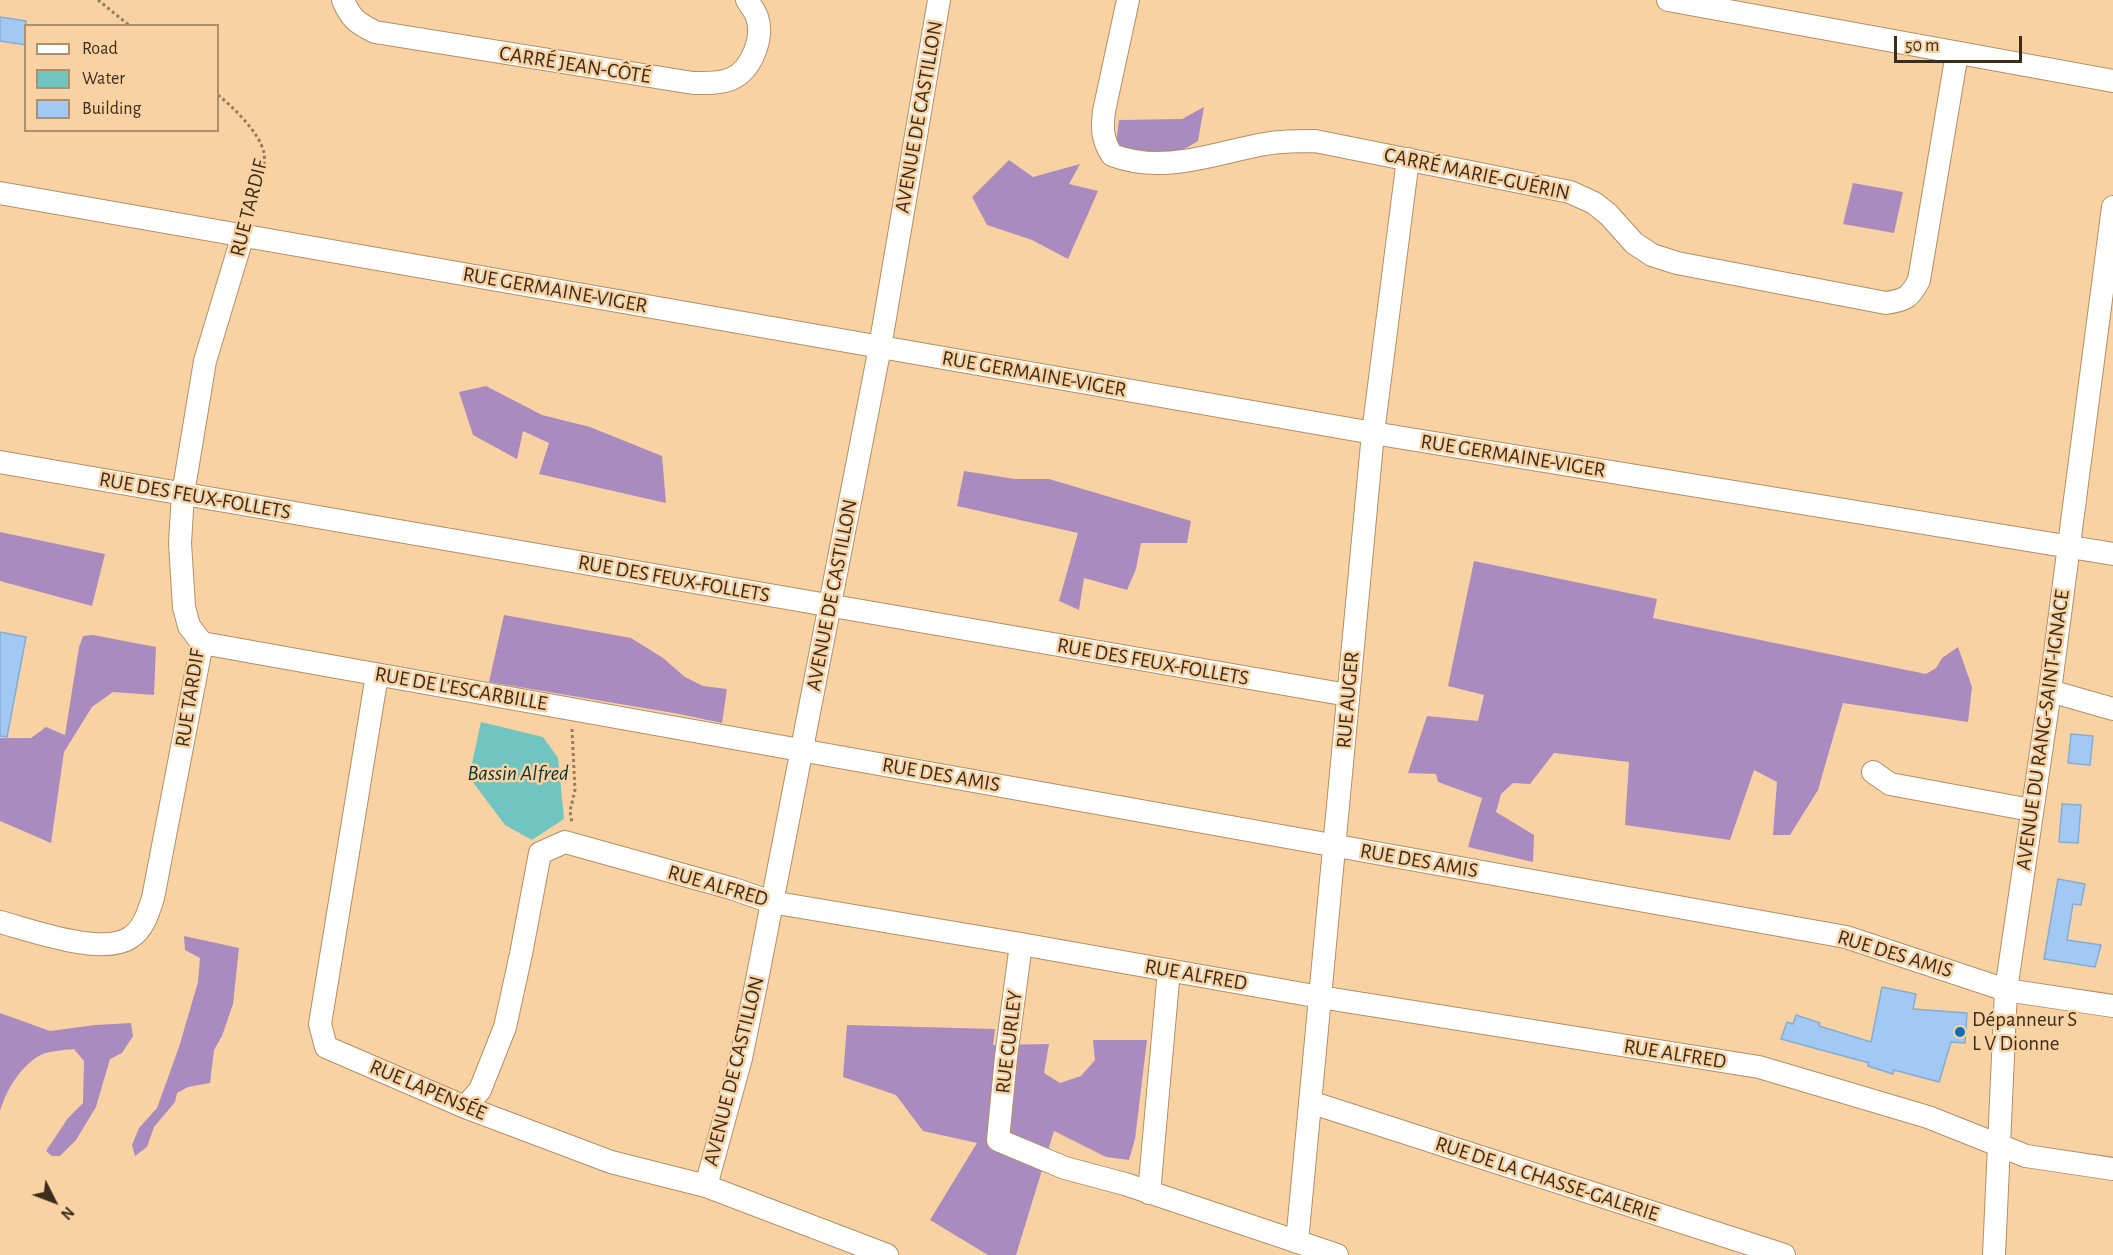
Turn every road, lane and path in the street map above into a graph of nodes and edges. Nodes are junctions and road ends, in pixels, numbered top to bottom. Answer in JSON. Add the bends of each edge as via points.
{"nodes":[{"id":1,"x":98,"y":0,"type":"edge"},
{"id":2,"x":343,"y":0,"type":"edge"},
{"id":3,"x":747,"y":0,"type":"edge"},
{"id":4,"x":939,"y":0,"type":"edge"},
{"id":5,"x":1128,"y":0,"type":"edge"},
{"id":6,"x":1668,"y":0,"type":"edge"},
{"id":7,"x":128,"y":24,"type":"edge"},
{"id":8,"x":1957,"y":53,"type":"junction"},
{"id":9,"x":2113,"y":81,"type":"edge"},
{"id":10,"x":219,"y":96,"type":"edge"},
{"id":11,"x":1408,"y":159,"type":"junction"},
{"id":12,"x":0,"y":193,"type":"edge"},
{"id":13,"x":2113,"y":207,"type":"edge"},
{"id":14,"x":243,"y":235,"type":"junction"},
{"id":15,"x":880,"y":347,"type":"junction"},
{"id":16,"x":1373,"y":433,"type":"junction"},
{"id":17,"x":0,"y":462,"type":"edge"},
{"id":18,"x":183,"y":494,"type":"junction"},
{"id":19,"x":2069,"y":548,"type":"junction"},
{"id":20,"x":2113,"y":554,"type":"edge"},
{"id":21,"x":830,"y":605,"type":"junction"},
{"id":22,"x":202,"y":643,"type":"junction"},
{"id":23,"x":377,"y":675,"type":"junction"},
{"id":24,"x":2050,"y":691,"type":"junction"},
{"id":25,"x":1348,"y":695,"type":"junction"},
{"id":26,"x":568,"y":709,"type":"junction"},
{"id":27,"x":2113,"y":709,"type":"edge"},
{"id":28,"x":719,"y":736,"type":"joint"},
{"id":29,"x":801,"y":750,"type":"junction"},
{"id":30,"x":1873,"y":772,"type":"dead end"},
{"id":31,"x":2031,"y":810,"type":"junction"},
{"id":32,"x":565,"y":842,"type":"junction"},
{"id":33,"x":1334,"y":846,"type":"junction"},
{"id":34,"x":771,"y":902,"type":"junction"},
{"id":35,"x":0,"y":922,"type":"edge"},
{"id":36,"x":1021,"y":944,"type":"junction"},
{"id":37,"x":1169,"y":970,"type":"junction"},
{"id":38,"x":2006,"y":990,"type":"junction"},
{"id":39,"x":1320,"y":997,"type":"junction"},
{"id":40,"x":2113,"y":1006,"type":"edge"},
{"id":41,"x":1310,"y":1102,"type":"junction"},
{"id":42,"x":465,"y":1107,"type":"junction"},
{"id":43,"x":1998,"y":1145,"type":"junction"},
{"id":44,"x":2113,"y":1169,"type":"edge"},
{"id":45,"x":706,"y":1186,"type":"junction"},
{"id":46,"x":1149,"y":1193,"type":"junction"},
{"id":47,"x":1306,"y":1248,"type":"edge"},
{"id":48,"x":887,"y":1254,"type":"edge"},
{"id":49,"x":1337,"y":1255,"type":"edge"},
{"id":50,"x":1784,"y":1255,"type":"edge"},
{"id":51,"x":1994,"y":1255,"type":"edge"}],
"edges":[{"from":1,"to":7,"type":"path"},
{"from":2,"to":3,"type":"street","name":"CARRÉ JEAN-CÔTÉ","via":[[349,15],[375,32],[693,83],[718,83],[734,77],[747,65],[759,33],[757,18]]},
{"from":4,"to":15,"type":"street","name":"AVENUE DE CASTILLON"},
{"from":5,"to":11,"type":"street","name":"CARRÉ MARIE-GUÉRIN","via":[[1102,129],[1112,155],[1140,163],[1165,164],[1286,141],[1315,141]]},
{"from":6,"to":8,"type":"street"},
{"from":8,"to":9,"type":"street"},
{"from":8,"to":11,"type":"street","name":"CARRÉ MARIE-GUÉRIN","via":[[1924,263],[1912,293],[1903,300],[1886,303],[1677,263],[1652,255],[1634,243],[1594,203],[1570,192]]},
{"from":10,"to":14,"type":"path","name":"RUE TARDIF","via":[[233,107],[265,153]]},
{"from":11,"to":16,"type":"street","name":"RUE AUGER"},
{"from":12,"to":14,"type":"street","name":"RUE GERMAINE-VIGER"},
{"from":13,"to":19,"type":"street","name":"AVENUE DU RANG-SAINT-IGNACE"},
{"from":14,"to":15,"type":"street","name":"RUE GERMAINE-VIGER"},
{"from":14,"to":18,"type":"street","name":"RUE TARDIF","via":[[205,362]]},
{"from":15,"to":16,"type":"street","name":"RUE GERMAINE-VIGER"},
{"from":15,"to":21,"type":"street","name":"AVENUE DE CASTILLON"},
{"from":16,"to":19,"type":"street","name":"RUE GERMAINE-VIGER"},
{"from":16,"to":25,"type":"street","name":"RUE AUGER"},
{"from":17,"to":18,"type":"street","name":"RUE DES FEUX-FOLLETS"},
{"from":18,"to":21,"type":"street","name":"RUE DES FEUX-FOLLETS"},
{"from":18,"to":22,"type":"street","name":"RUE TARDIF","via":[[180,543],[184,607],[189,626]]},
{"from":19,"to":20,"type":"street","name":"RUE GERMAINE-VIGER"},
{"from":19,"to":24,"type":"street","name":"AVENUE DU RANG-SAINT-IGNACE"},
{"from":21,"to":25,"type":"street","name":"RUE DES FEUX-FOLLETS"},
{"from":21,"to":29,"type":"street","name":"AVENUE DE CASTILLON"},
{"from":22,"to":23,"type":"street","name":"RUE DE L'ESCARBILLE"},
{"from":22,"to":35,"type":"street","name":"RUE TARDIF","via":[[146,921],[130,938],[109,944],[86,944]]},
{"from":23,"to":26,"type":"street","name":"RUE DE L'ESCARBILLE"},
{"from":23,"to":42,"type":"street","name":"RUE LAPENSÉE","via":[[320,1024],[326,1047]]},
{"from":24,"to":27,"type":"street"},
{"from":24,"to":31,"type":"street","name":"AVENUE DU RANG-SAINT-IGNACE"},
{"from":25,"to":33,"type":"street","name":"RUE AUGER"},
{"from":26,"to":28,"type":"street","name":"RUE DE L'ESCARBILLE"},
{"from":26,"to":32,"type":"path","via":[[574,740],[575,790],[570,811],[574,832]]},
{"from":28,"to":29,"type":"street","name":"RUE DES AMIS"},
{"from":29,"to":33,"type":"street","name":"RUE DES AMIS"},
{"from":29,"to":34,"type":"street","name":"AVENUE DE CASTILLON"},
{"from":30,"to":31,"type":"street","via":[[1890,784]]},
{"from":31,"to":38,"type":"street","name":"AVENUE DU RANG-SAINT-IGNACE"},
{"from":32,"to":34,"type":"street","name":"RUE ALFRED"},
{"from":32,"to":42,"type":"street","via":[[540,853],[505,1027],[480,1090]]},
{"from":33,"to":38,"type":"street","name":"RUE DES AMIS","via":[[1846,937]]},
{"from":33,"to":39,"type":"street","name":"RUE AUGER"},
{"from":34,"to":36,"type":"street","name":"RUE ALFRED"},
{"from":34,"to":45,"type":"street","name":"AVENUE DE CASTILLON","via":[[741,1058]]},
{"from":36,"to":37,"type":"street","name":"RUE ALFRED"},
{"from":36,"to":46,"type":"street","name":"RUE CURLEY","via":[[998,1140],[1065,1168]]},
{"from":37,"to":39,"type":"street","name":"RUE ALFRED"},
{"from":37,"to":46,"type":"street"},
{"from":38,"to":40,"type":"street","name":"RUE DES AMIS"},
{"from":38,"to":43,"type":"street","name":"AVENUE DU RANG-SAINT-IGNACE"},
{"from":39,"to":41,"type":"street","name":"RUE AUGER"},
{"from":39,"to":43,"type":"street","name":"RUE ALFRED","via":[[1759,1067],[1928,1117]]},
{"from":41,"to":47,"type":"street","name":"RUE AUGER"},
{"from":41,"to":50,"type":"street","name":"RUE DE LA CHASSE-GALERIE"},
{"from":42,"to":45,"type":"street","name":"RUE LAPENSÉE","via":[[611,1162]]},
{"from":43,"to":44,"type":"street","name":"RUE ALFRED","via":[[2026,1156]]},
{"from":43,"to":51,"type":"street","name":"AVENUE DU RANG-SAINT-IGNACE"},
{"from":45,"to":48,"type":"street","name":"RUE LAPENSÉE"},
{"from":46,"to":47,"type":"street"},
{"from":47,"to":49,"type":"street"}]}
